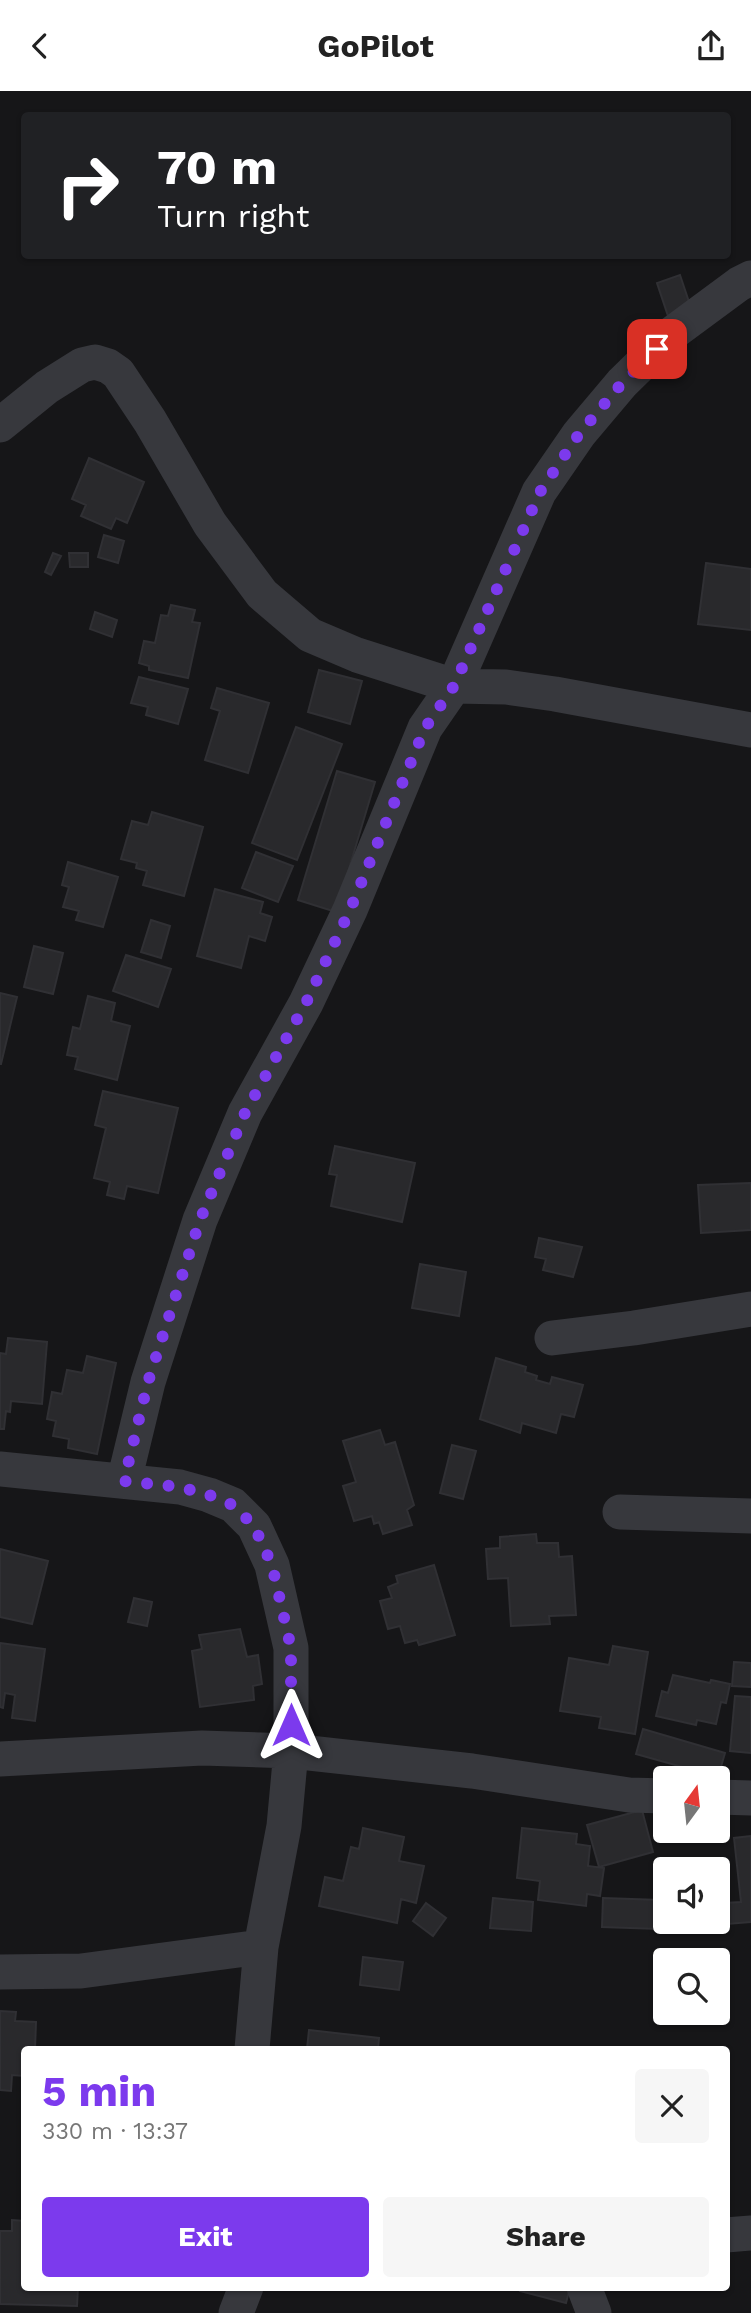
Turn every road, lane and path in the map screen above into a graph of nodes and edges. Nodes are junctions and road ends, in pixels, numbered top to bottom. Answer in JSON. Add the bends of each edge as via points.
{"nodes":[{"id":1,"x":751,"y":278,"type":"edge"},
{"id":2,"x":0,"y":425,"type":"edge"},
{"id":3,"x":454,"y":686,"type":"junction"},
{"id":4,"x":751,"y":730,"type":"edge"},
{"id":5,"x":751,"y":1309,"type":"edge"},
{"id":6,"x":552,"y":1338,"type":"dead end"},
{"id":7,"x":0,"y":1469,"type":"edge"},
{"id":8,"x":124,"y":1481,"type":"junction"},
{"id":9,"x":620,"y":1512,"type":"dead end"},
{"id":10,"x":751,"y":1516,"type":"edge"},
{"id":11,"x":291,"y":1751,"type":"junction"},
{"id":12,"x":0,"y":1759,"type":"edge"},
{"id":13,"x":653,"y":1796,"type":"edge"},
{"id":14,"x":730,"y":1797,"type":"edge"},
{"id":15,"x":751,"y":1798,"type":"edge"},
{"id":16,"x":261,"y":1947,"type":"junction"},
{"id":17,"x":0,"y":1972,"type":"edge"},
{"id":18,"x":252,"y":2046,"type":"edge"},
{"id":19,"x":751,"y":2233,"type":"edge"},
{"id":20,"x":730,"y":2235,"type":"edge"},
{"id":21,"x":244,"y":2291,"type":"edge"},
{"id":22,"x":586,"y":2291,"type":"edge"},
{"id":23,"x":236,"y":2313,"type":"edge"},
{"id":24,"x":594,"y":2313,"type":"edge"}],
"edges":[{"from":1,"to":3,"type":"street","via":[[674,332],[579,434],[540,492]]},
{"from":2,"to":3,"type":"street","via":[[82,365],[108,366],[118,373],[210,524],[262,594],[310,635]]},
{"from":3,"to":4,"type":"street","via":[[555,694]]},
{"from":3,"to":8,"type":"street","via":[[425,728],[350,910],[306,1003],[245,1113],[205,1208],[148,1382]]},
{"from":5,"to":6,"type":"street"},
{"from":7,"to":8,"type":"street"},
{"from":8,"to":11,"type":"street","via":[[209,1495],[233,1505],[254,1526],[272,1565],[291,1648]]},
{"from":9,"to":10,"type":"street"},
{"from":11,"to":12,"type":"street","via":[[202,1748]]},
{"from":11,"to":13,"type":"street"},
{"from":11,"to":16,"type":"street","via":[[284,1826]]},
{"from":14,"to":15,"type":"street"},
{"from":16,"to":17,"type":"street","via":[[81,1971]]},
{"from":16,"to":18,"type":"street"},
{"from":19,"to":20,"type":"street"},
{"from":21,"to":23,"type":"street"},
{"from":22,"to":24,"type":"street"}]}
